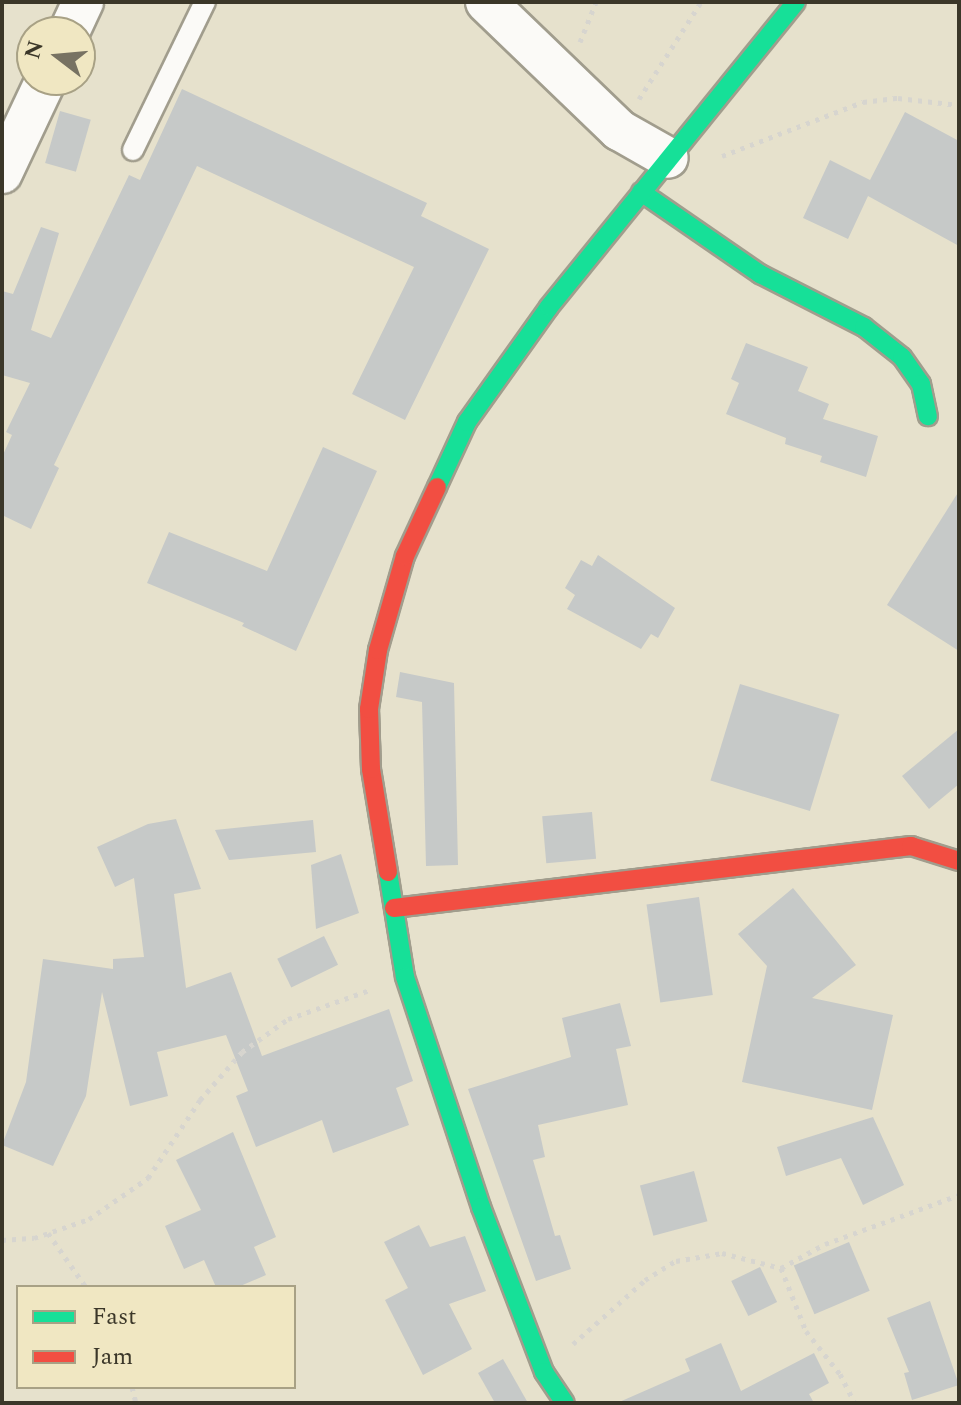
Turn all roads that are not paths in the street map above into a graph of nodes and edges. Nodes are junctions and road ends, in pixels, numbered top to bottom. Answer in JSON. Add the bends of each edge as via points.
{"nodes":[{"id":1,"x":205,"y":2,"type":"edge"},
{"id":2,"x":486,"y":2,"type":"edge"},
{"id":3,"x":796,"y":2,"type":"edge"},
{"id":4,"x":38,"y":96,"type":"edge"},
{"id":5,"x":133,"y":150,"type":"dead end"},
{"id":6,"x":668,"y":158,"type":"junction"},
{"id":7,"x":2,"y":173,"type":"edge"},
{"id":8,"x":641,"y":192,"type":"junction"},
{"id":9,"x":928,"y":416,"type":"dead end"},
{"id":10,"x":954,"y":850,"type":"edge"},
{"id":11,"x":394,"y":908,"type":"junction"},
{"id":12,"x":565,"y":1403,"type":"edge"}],
"edges":[{"from":1,"to":5,"type":"lane"},
{"from":2,"to":6,"type":"street","via":[[619,130]]},
{"from":3,"to":6,"type":"street"},
{"from":4,"to":7,"type":"street"},
{"from":6,"to":8,"type":"street"},
{"from":8,"to":9,"type":"street","via":[[760,274],[864,327],[902,357],[921,384]]},
{"from":8,"to":11,"type":"street","via":[[467,422],[405,556],[378,650],[369,709],[371,769]]},
{"from":10,"to":11,"type":"street","via":[[911,846]]},
{"from":11,"to":12,"type":"street","via":[[425,1050],[544,1372]]}]}
